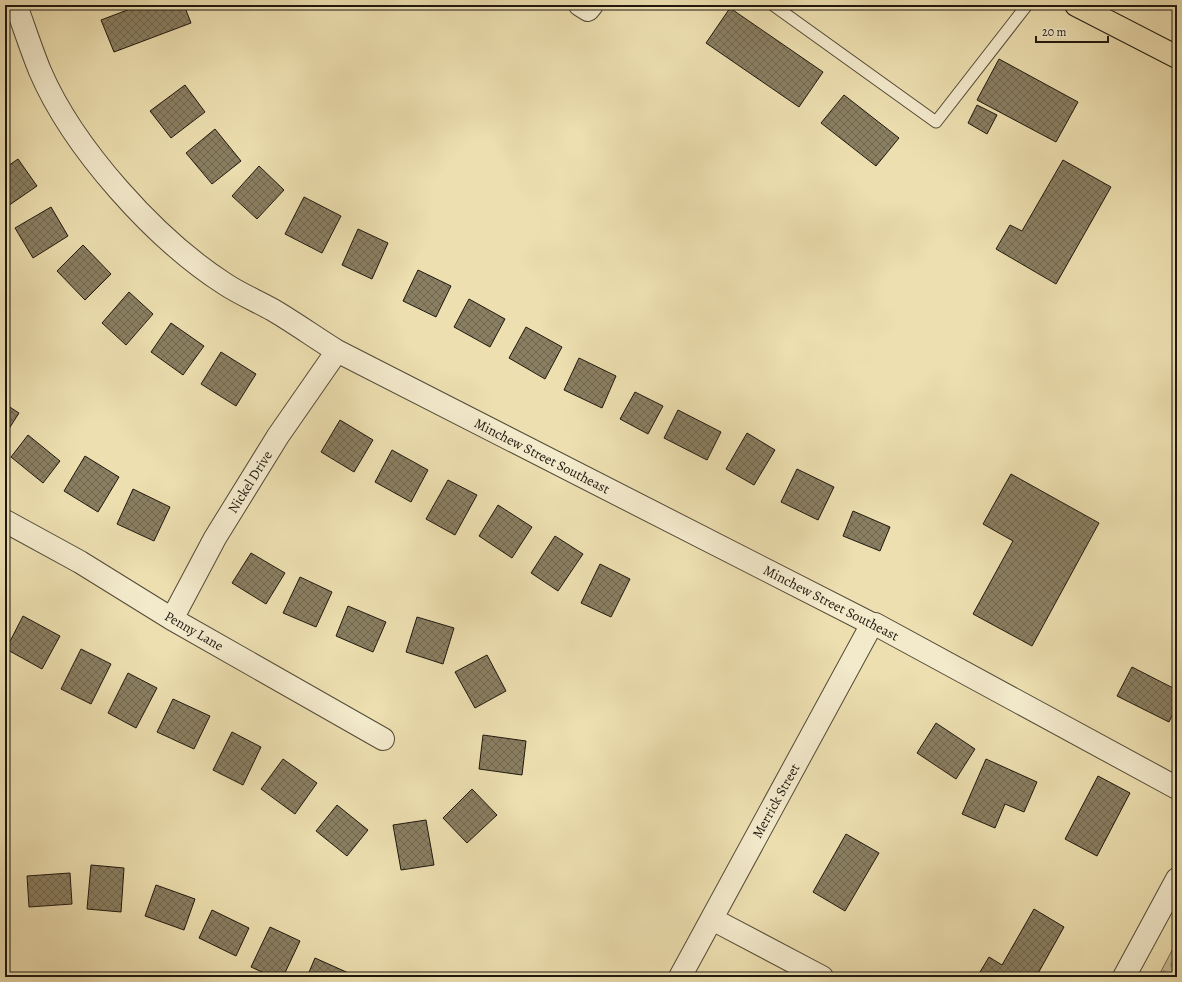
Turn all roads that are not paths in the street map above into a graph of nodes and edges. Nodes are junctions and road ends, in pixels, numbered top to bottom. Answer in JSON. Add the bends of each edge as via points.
{"nodes":[{"id":1,"x":16,"y":5,"type":"edge"},
{"id":2,"x":1027,"y":5,"type":"edge"},
{"id":3,"x":1076,"y":5,"type":"edge"},
{"id":4,"x":775,"y":6,"type":"edge"},
{"id":5,"x":1177,"y":57,"type":"edge"},
{"id":6,"x":337,"y":351,"type":"junction"},
{"id":7,"x":5,"y":521,"type":"edge"},
{"id":8,"x":172,"y":619,"type":"junction"},
{"id":9,"x":872,"y":624,"type":"junction"},
{"id":10,"x":383,"y":739,"type":"dead end"},
{"id":11,"x":1177,"y":788,"type":"edge"},
{"id":12,"x":1177,"y":879,"type":"edge"},
{"id":13,"x":712,"y":919,"type":"junction"},
{"id":14,"x":680,"y":977,"type":"edge"},
{"id":15,"x":822,"y":977,"type":"edge"},
{"id":16,"x":1124,"y":977,"type":"edge"}],
"edges":[{"from":1,"to":6,"type":"street","name":"Minchew Street Southeast","via":[[41,71],[64,115],[97,163],[137,210],[176,246],[225,284]]},
{"from":2,"to":4,"type":"lane","via":[[936,122]]},
{"from":3,"to":5,"type":"highway"},
{"from":6,"to":8,"type":"street","name":"Nickel Drive","via":[[269,450],[215,538]]},
{"from":6,"to":9,"type":"street","name":"Minchew Street Southeast"},
{"from":7,"to":8,"type":"street","name":"Penny Lane","via":[[80,562]]},
{"from":8,"to":10,"type":"street","name":"Penny Lane"},
{"from":9,"to":11,"type":"street","name":"Minchew Street Southeast"},
{"from":9,"to":13,"type":"street","name":"Merrick Street"},
{"from":12,"to":16,"type":"street"},
{"from":13,"to":14,"type":"street","name":"Merrick Street"},
{"from":13,"to":15,"type":"street"}]}
